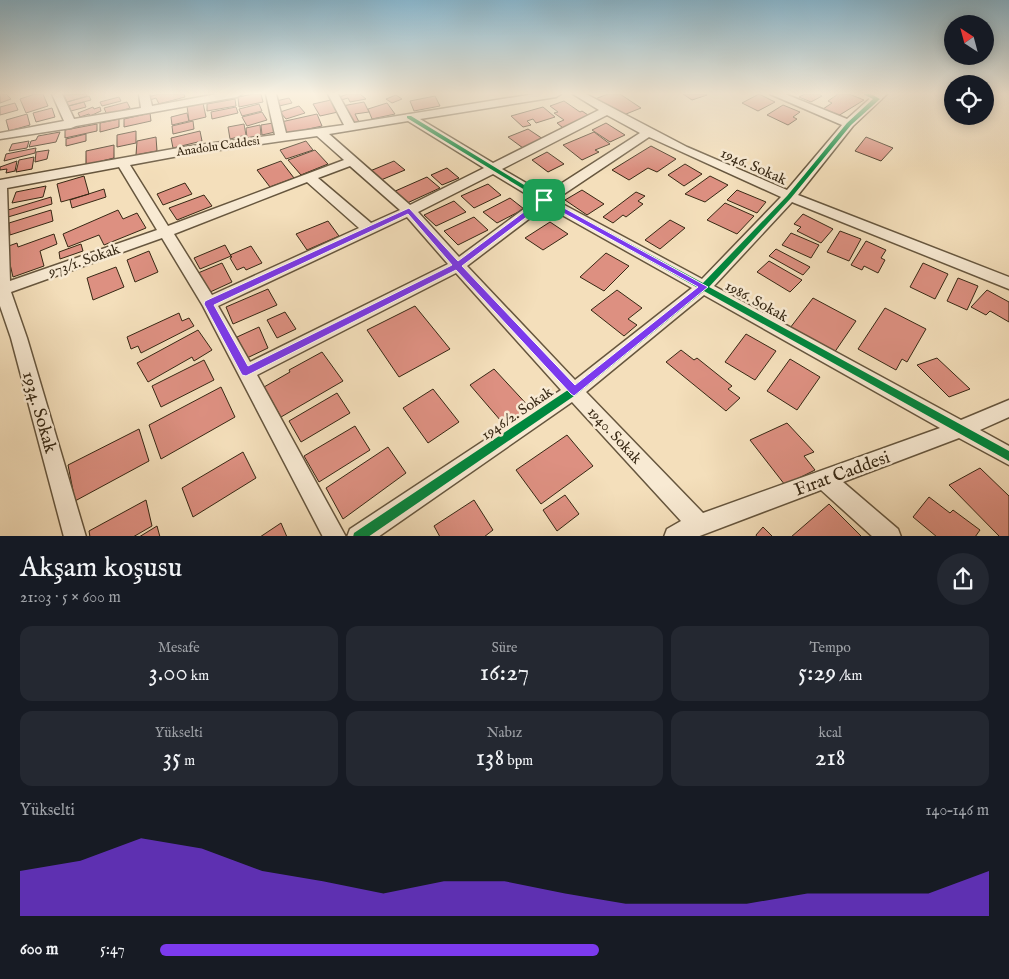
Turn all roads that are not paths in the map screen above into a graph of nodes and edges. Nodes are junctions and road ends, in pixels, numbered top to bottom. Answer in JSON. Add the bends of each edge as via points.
{"nodes":[{"id":1,"x":68,"y":119,"type":"edge"},
{"id":2,"x":103,"y":119,"type":"edge"},
{"id":3,"x":277,"y":119,"type":"edge"},
{"id":4,"x":346,"y":119,"type":"edge"},
{"id":5,"x":396,"y":119,"type":"edge"},
{"id":6,"x":412,"y":119,"type":"edge"},
{"id":7,"x":590,"y":119,"type":"edge"},
{"id":8,"x":621,"y":119,"type":"edge"},
{"id":9,"x":837,"y":119,"type":"edge"},
{"id":10,"x":854,"y":119,"type":"edge"},
{"id":11,"x":849,"y":124,"type":"junction"},
{"id":12,"x":71,"y":125,"type":"junction"},
{"id":13,"x":350,"y":126,"type":"junction"},
{"id":14,"x":320,"y":132,"type":"junction"},
{"id":15,"x":647,"y":133,"type":"junction"},
{"id":16,"x":0,"y":136,"type":"edge"},
{"id":17,"x":281,"y":137,"type":"junction"},
{"id":18,"x":351,"y":161,"type":"junction"},
{"id":19,"x":122,"y":162,"type":"junction"},
{"id":20,"x":493,"y":167,"type":"junction"},
{"id":21,"x":310,"y":177,"type":"junction"},
{"id":22,"x":1,"y":184,"type":"edge"},
{"id":23,"x":790,"y":197,"type":"junction"},
{"id":24,"x":544,"y":200,"type":"junction"},
{"id":25,"x":409,"y":211,"type":"junction"},
{"id":26,"x":369,"y":229,"type":"junction"},
{"id":27,"x":165,"y":232,"type":"junction"},
{"id":28,"x":457,"y":266,"type":"junction"},
{"id":29,"x":1009,"y":284,"type":"edge"},
{"id":30,"x":704,"y":287,"type":"junction"},
{"id":31,"x":1,"y":289,"type":"edge"},
{"id":32,"x":208,"y":304,"type":"junction"},
{"id":33,"x":246,"y":372,"type":"junction"},
{"id":34,"x":574,"y":391,"type":"junction"},
{"id":35,"x":1009,"y":408,"type":"edge"},
{"id":36,"x":958,"y":430,"type":"junction"},
{"id":37,"x":1009,"y":456,"type":"edge"},
{"id":38,"x":824,"y":480,"type":"junction"},
{"id":39,"x":686,"y":532,"type":"edge"},
{"id":40,"x":75,"y":536,"type":"edge"},
{"id":41,"x":335,"y":536,"type":"edge"},
{"id":42,"x":358,"y":536,"type":"edge"},
{"id":43,"x":890,"y":536,"type":"edge"}],
"edges":[{"from":1,"to":12,"type":"street"},
{"from":2,"to":12,"type":"street"},
{"from":3,"to":17,"type":"street"},
{"from":4,"to":13,"type":"street"},
{"from":5,"to":13,"type":"street","name":"Anadolu Caddesi"},
{"from":6,"to":20,"type":"street","name":"1986. Sokak"},
{"from":7,"to":20,"type":"street"},
{"from":8,"to":15,"type":"street","name":"1946. Sokak"},
{"from":9,"to":11,"type":"street"},
{"from":10,"to":11,"type":"street","name":"1946/2. Sokak"},
{"from":11,"to":23,"type":"street","name":"1946/2. Sokak"},
{"from":12,"to":16,"type":"street"},
{"from":13,"to":14,"type":"street","name":"Anadolu Caddesi"},
{"from":14,"to":17,"type":"street","name":"Anadolu Caddesi"},
{"from":14,"to":18,"type":"street","name":"1940. Sokak"},
{"from":15,"to":23,"type":"street","name":"1946. Sokak"},
{"from":15,"to":24,"type":"street"},
{"from":17,"to":19,"type":"street","name":"Anadolu Caddesi"},
{"from":18,"to":21,"type":"street","name":"973/1. Sokak"},
{"from":18,"to":25,"type":"street","name":"1940. Sokak"},
{"from":19,"to":22,"type":"street","name":"Anadolu Caddesi"},
{"from":19,"to":27,"type":"street"},
{"from":20,"to":24,"type":"street","name":"1986. Sokak"},
{"from":20,"to":25,"type":"street"},
{"from":21,"to":26,"type":"street"},
{"from":21,"to":27,"type":"street","name":"973/1. Sokak"},
{"from":22,"to":31,"type":"street","name":"1934. Sokak"},
{"from":23,"to":29,"type":"street","name":"1946. Sokak"},
{"from":23,"to":30,"type":"street","name":"1946/2. Sokak"},
{"from":24,"to":28,"type":"street"},
{"from":24,"to":30,"type":"street","name":"1986. Sokak"},
{"from":25,"to":26,"type":"street"},
{"from":25,"to":28,"type":"street","name":"1940. Sokak"},
{"from":26,"to":32,"type":"street"},
{"from":27,"to":31,"type":"street","name":"973/1. Sokak"},
{"from":27,"to":32,"type":"street"},
{"from":28,"to":33,"type":"street"},
{"from":28,"to":34,"type":"street","name":"1940. Sokak"},
{"from":30,"to":34,"type":"street","name":"1946/2. Sokak"},
{"from":30,"to":36,"type":"street","name":"1986. Sokak"},
{"from":31,"to":40,"type":"street","name":"1934. Sokak","via":[[19,338]]},
{"from":32,"to":33,"type":"street"},
{"from":33,"to":41,"type":"street"},
{"from":34,"to":39,"type":"street","name":"1940. Sokak"},
{"from":34,"to":42,"type":"street","name":"1946/2. Sokak"},
{"from":35,"to":36,"type":"street","name":"Fırat Caddesi"},
{"from":36,"to":37,"type":"street","name":"1986. Sokak"},
{"from":36,"to":38,"type":"street","name":"Fırat Caddesi"},
{"from":38,"to":39,"type":"street","name":"Fırat Caddesi"},
{"from":38,"to":43,"type":"street"}]}
